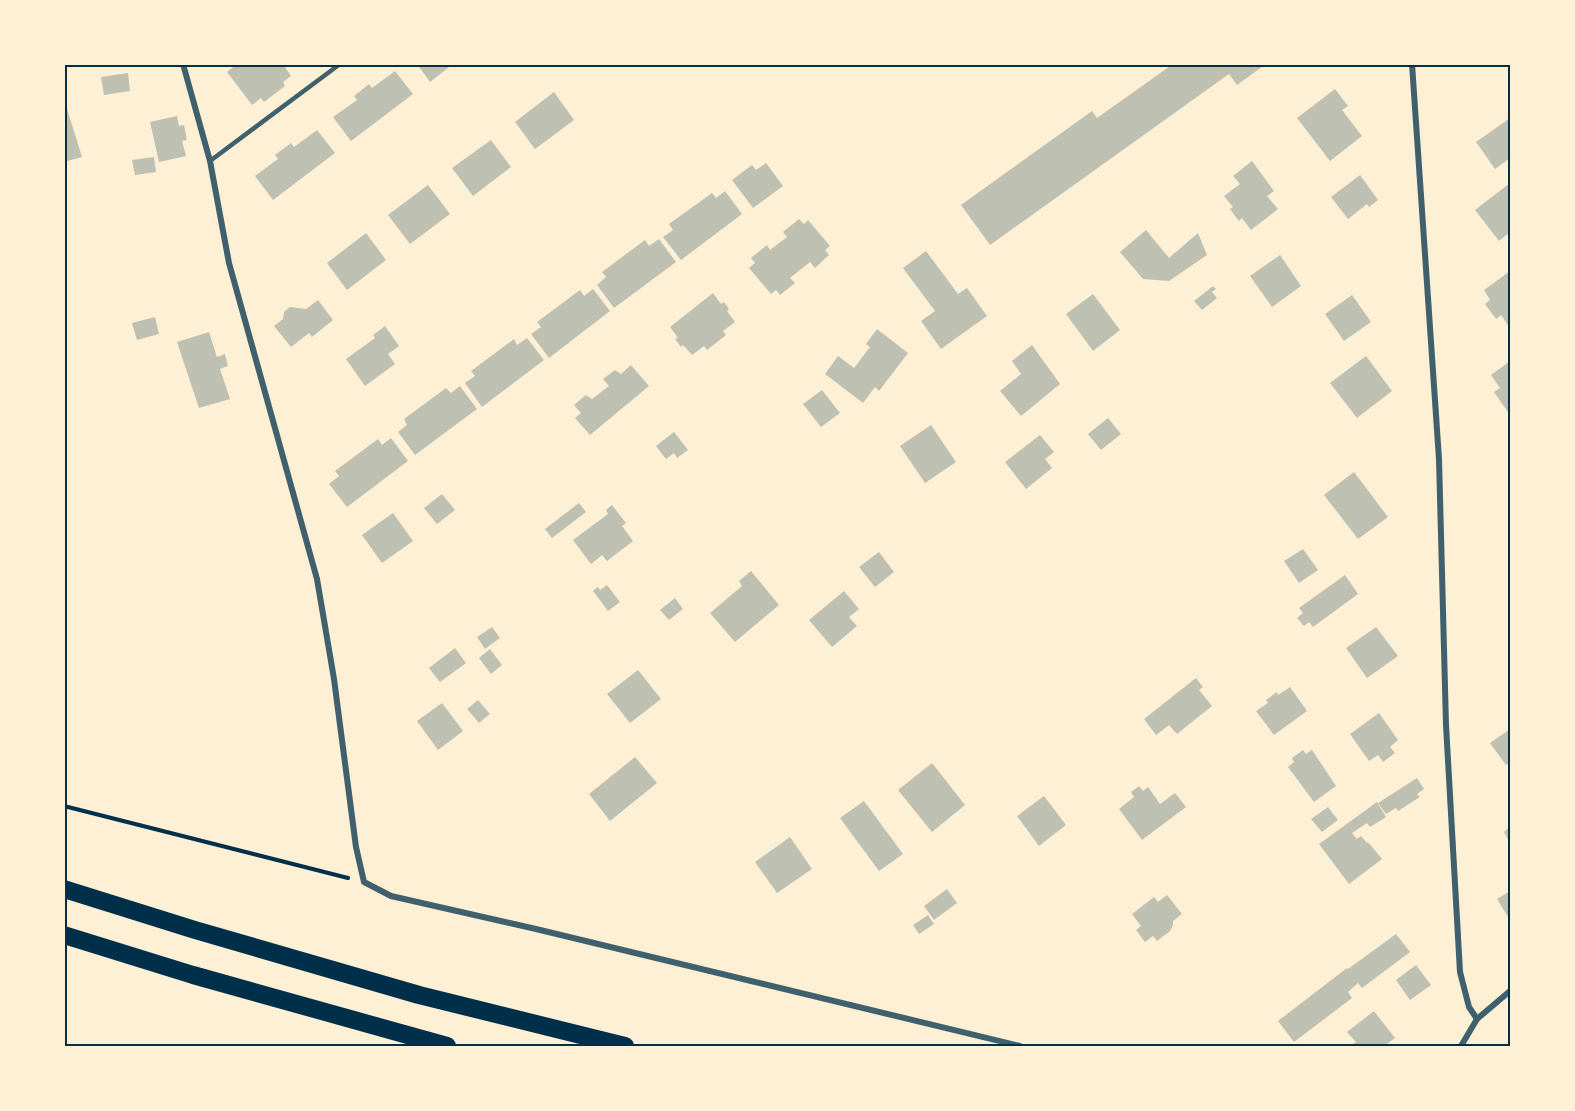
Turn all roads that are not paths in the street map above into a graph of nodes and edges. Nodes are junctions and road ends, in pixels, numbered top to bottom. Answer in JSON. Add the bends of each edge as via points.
{"nodes":[{"id":1,"x":183,"y":64,"type":"edge"},
{"id":2,"x":340,"y":64,"type":"edge"},
{"id":3,"x":1412,"y":64,"type":"edge"},
{"id":4,"x":210,"y":161,"type":"junction"},
{"id":5,"x":64,"y":889,"type":"edge"},
{"id":6,"x":64,"y":935,"type":"edge"},
{"id":7,"x":1510,"y":991,"type":"edge"},
{"id":8,"x":1477,"y":1019,"type":"junction"},
{"id":9,"x":447,"y":1047,"type":"edge"},
{"id":10,"x":625,"y":1047,"type":"edge"},
{"id":11,"x":1020,"y":1047,"type":"edge"},
{"id":12,"x":1461,"y":1047,"type":"edge"}],
"edges":[{"from":1,"to":4,"type":"street"},
{"from":2,"to":4,"type":"lane"},
{"from":3,"to":8,"type":"street","via":[[1439,459],[1446,725],[1460,972],[1469,1007]]},
{"from":4,"to":11,"type":"street","via":[[229,263],[317,579],[364,882],[391,896]]},
{"from":5,"to":10,"type":"highway","via":[[407,992]]},
{"from":6,"to":9,"type":"highway"},
{"from":7,"to":8,"type":"street"},
{"from":8,"to":12,"type":"street"}]}
